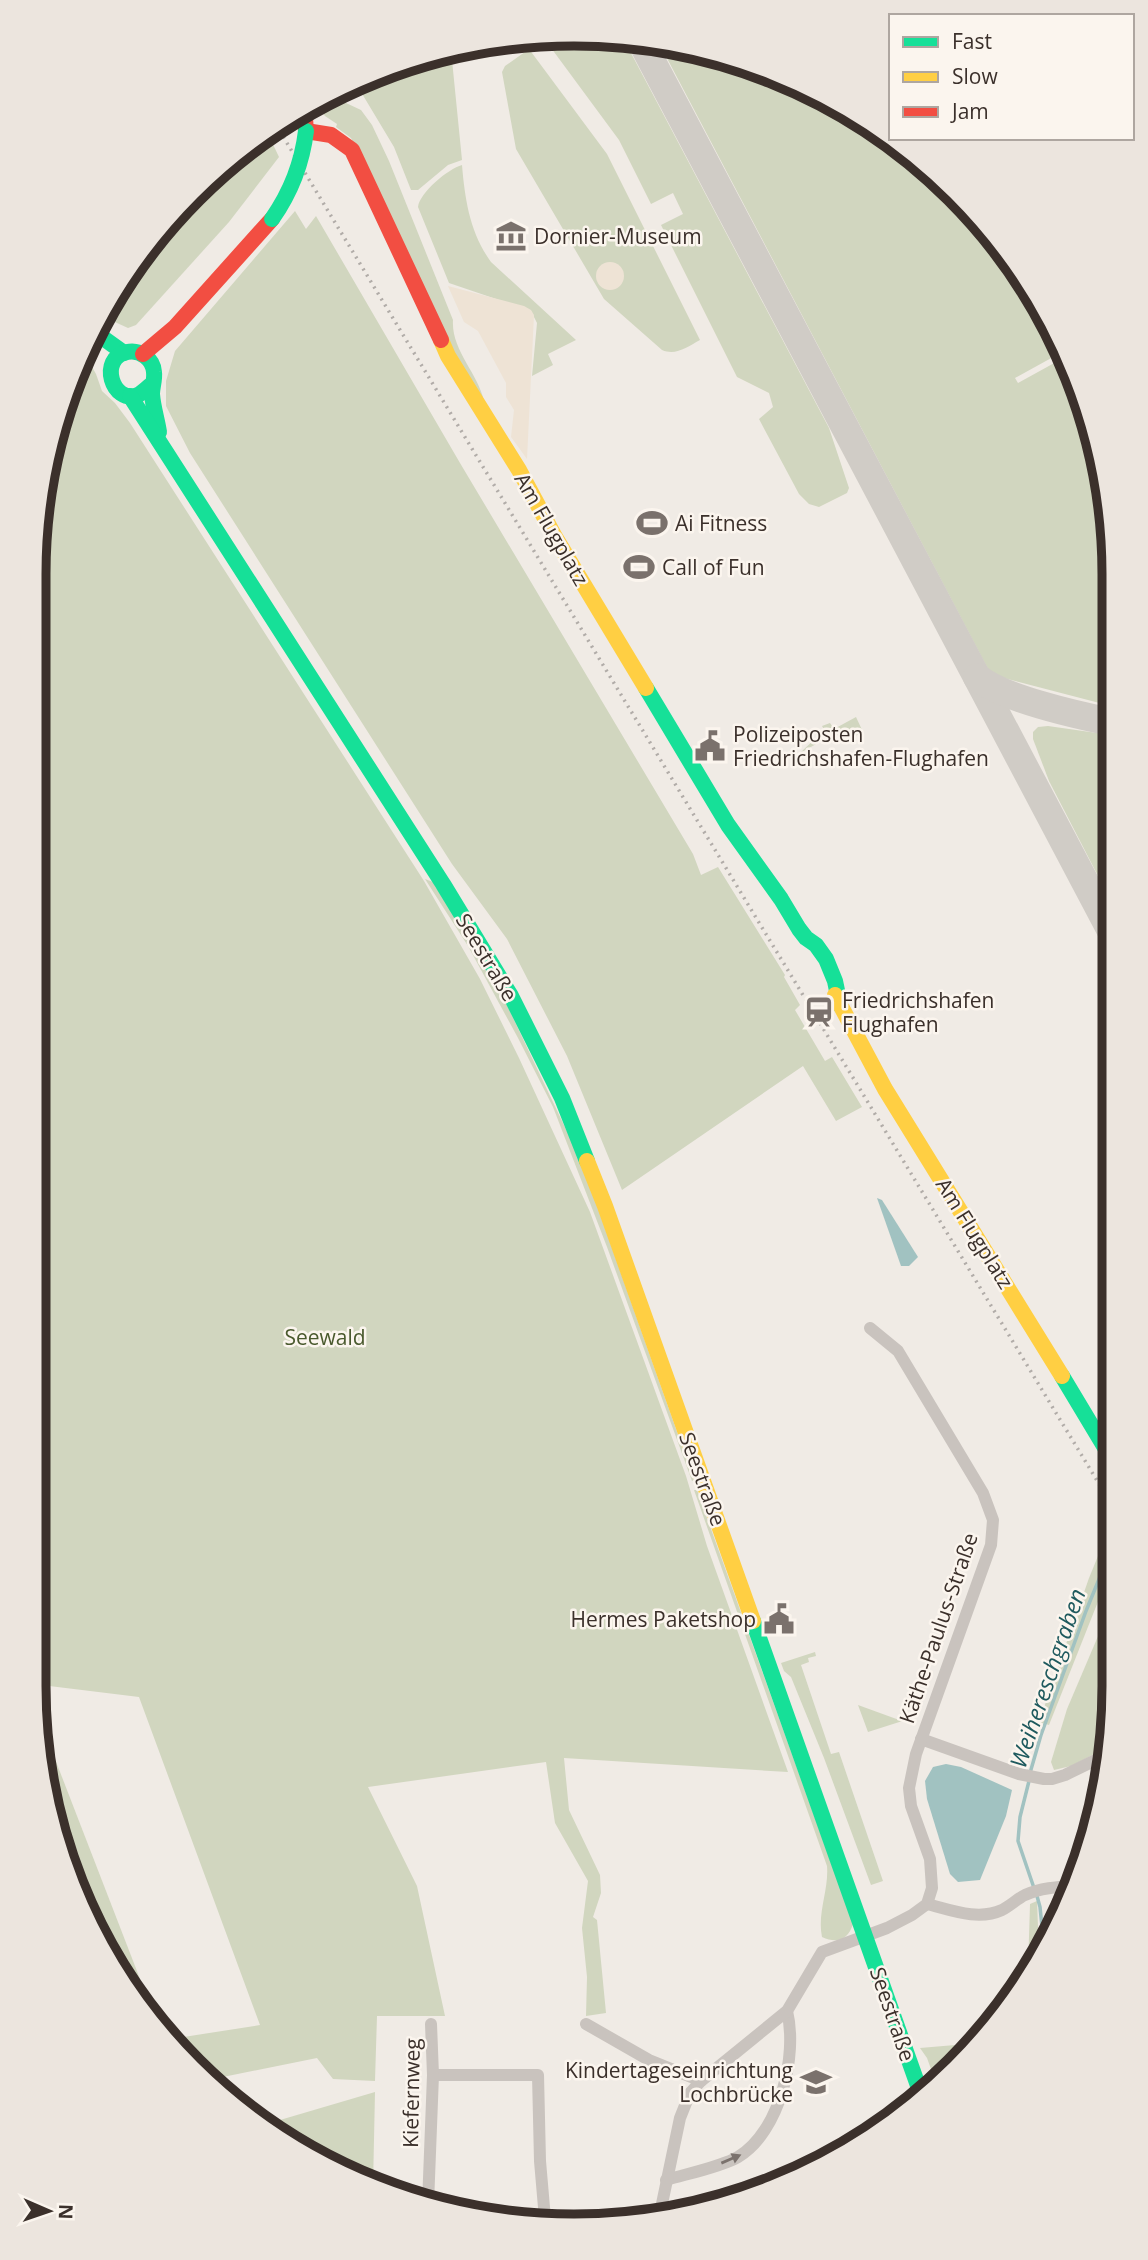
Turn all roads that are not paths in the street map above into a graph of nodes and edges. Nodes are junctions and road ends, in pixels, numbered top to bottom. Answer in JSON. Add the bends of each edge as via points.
{"nodes":[{"id":1,"x":305,"y":119,"type":"edge"},
{"id":2,"x":306,"y":131,"type":"junction"},
{"id":3,"x":175,"y":327,"type":"junction"},
{"id":4,"x":101,"y":338,"type":"edge"},
{"id":5,"x":99,"y":343,"type":"edge"},
{"id":6,"x":124,"y":352,"type":"junction"},
{"id":7,"x":143,"y":354,"type":"junction"},
{"id":8,"x":111,"y":364,"type":"junction"},
{"id":9,"x":153,"y":367,"type":"junction"},
{"id":10,"x":151,"y":385,"type":"junction"},
{"id":11,"x":130,"y":396,"type":"junction"},
{"id":12,"x":160,"y":438,"type":"junction"},
{"id":13,"x":870,"y":1328,"type":"dead end"},
{"id":14,"x":1102,"y":1443,"type":"edge"},
{"id":15,"x":921,"y":1739,"type":"junction"},
{"id":16,"x":1097,"y":1759,"type":"edge"},
{"id":17,"x":1062,"y":1888,"type":"edge"},
{"id":18,"x":927,"y":1903,"type":"junction"},
{"id":19,"x":866,"y":1935,"type":"junction"},
{"id":20,"x":787,"y":2011,"type":"junction"},
{"id":21,"x":431,"y":2024,"type":"dead end"},
{"id":22,"x":586,"y":2024,"type":"dead end"},
{"id":23,"x":433,"y":2075,"type":"junction"},
{"id":24,"x":701,"y":2081,"type":"junction"},
{"id":25,"x":918,"y":2086,"type":"edge"},
{"id":26,"x":666,"y":2179,"type":"junction"},
{"id":27,"x":428,"y":2193,"type":"edge"},
{"id":28,"x":661,"y":2207,"type":"edge"},
{"id":29,"x":544,"y":2213,"type":"edge"}],
"edges":[{"from":1,"to":2,"type":"main road"},
{"from":2,"to":3,"type":"main road","bridge":true,"via":[[292,188],[272,219]]},
{"from":2,"to":14,"type":"main road","name":"Am Flugplatz","via":[[334,135],[352,150],[448,356],[728,825],[806,938],[886,1089]]},
{"from":3,"to":7,"type":"main road"},
{"from":3,"to":9,"type":"main road"},
{"from":4,"to":6,"type":"main road"},
{"from":5,"to":8,"type":"main road"},
{"from":6,"to":7,"type":"main road"},
{"from":6,"to":8,"type":"main road"},
{"from":7,"to":9,"type":"main road"},
{"from":8,"to":11,"type":"main road","via":[[111,383]]},
{"from":9,"to":10,"type":"main road"},
{"from":10,"to":11,"type":"main road"},
{"from":10,"to":12,"type":"main road"},
{"from":11,"to":12,"type":"main road"},
{"from":12,"to":19,"type":"main road","name":"Seestraße","via":[[494,966],[532,1037],[584,1152]]},
{"from":13,"to":15,"type":"street","name":"Käthe-Paulus-Straße","via":[[898,1351],[983,1493],[993,1520],[991,1545]]},
{"from":15,"to":16,"type":"street","via":[[1037,1778],[1065,1775]]},
{"from":15,"to":18,"type":"street","name":"Käthe-Paulus-Straße","via":[[908,1788],[930,1859],[932,1888]]},
{"from":17,"to":18,"type":"street","via":[[1025,1895],[1001,1911],[980,1914],[962,1914]]},
{"from":18,"to":19,"type":"street","via":[[912,1915]]},
{"from":19,"to":20,"type":"street","via":[[822,1952]]},
{"from":19,"to":25,"type":"main road","name":"Seestraße"},
{"from":20,"to":24,"type":"street"},
{"from":26,"to":20,"type":"street","one_way":true,"via":[[737,2158],[759,2138],[785,2082],[791,2028]]},
{"from":21,"to":23,"type":"street","name":"Kiefernweg"},
{"from":22,"to":24,"type":"street","via":[[649,2060]]},
{"from":23,"to":27,"type":"street","name":"Kiefernweg"},
{"from":23,"to":29,"type":"street","via":[[538,2075]]},
{"from":24,"to":26,"type":"street","via":[[690,2093],[680,2118]]},
{"from":26,"to":28,"type":"street"}]}
